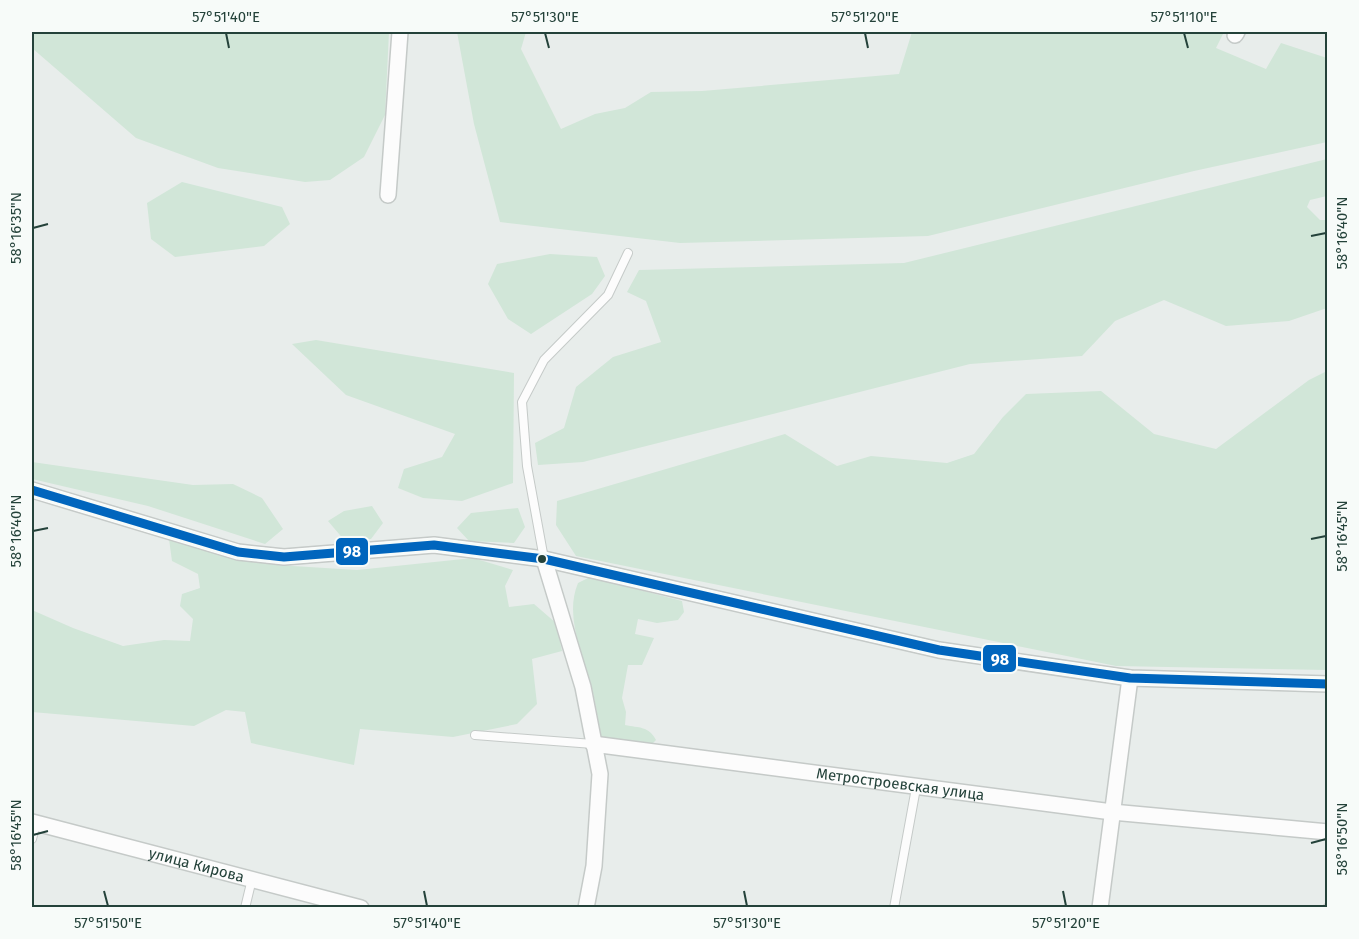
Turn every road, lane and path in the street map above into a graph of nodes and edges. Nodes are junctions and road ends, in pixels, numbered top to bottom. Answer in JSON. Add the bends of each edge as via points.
{"nodes":[{"id":1,"x":400,"y":32,"type":"edge"},
{"id":2,"x":388,"y":195,"type":"dead end"},
{"id":3,"x":628,"y":254,"type":"dead end"},
{"id":4,"x":32,"y":490,"type":"edge"},
{"id":5,"x":544,"y":559,"type":"junction"},
{"id":6,"x":1130,"y":678,"type":"junction"},
{"id":7,"x":1328,"y":684,"type":"edge"},
{"id":8,"x":475,"y":735,"type":"dead end"},
{"id":9,"x":593,"y":744,"type":"junction"},
{"id":10,"x":916,"y":788,"type":"junction"},
{"id":11,"x":1112,"y":812,"type":"junction"},
{"id":12,"x":34,"y":823,"type":"edge"},
{"id":13,"x":1328,"y":832,"type":"edge"},
{"id":14,"x":32,"y":839,"type":"edge"},
{"id":15,"x":252,"y":879,"type":"junction"},
{"id":16,"x":245,"y":908,"type":"edge"},
{"id":17,"x":360,"y":908,"type":"edge"},
{"id":18,"x":586,"y":908,"type":"edge"},
{"id":19,"x":894,"y":908,"type":"edge"},
{"id":20,"x":1100,"y":908,"type":"edge"}],
"edges":[{"from":1,"to":2,"type":"street"},
{"from":3,"to":5,"type":"lane","via":[[608,295],[544,360],[522,402],[527,466]]},
{"from":4,"to":5,"type":"street","via":[[238,552],[284,557],[434,545]]},
{"from":5,"to":6,"type":"street","via":[[939,650]]},
{"from":5,"to":9,"type":"street","via":[[584,687]]},
{"from":6,"to":7,"type":"street"},
{"from":6,"to":11,"type":"street"},
{"from":8,"to":9,"type":"lane","name":"Метростроевская улица"},
{"from":9,"to":10,"type":"street","name":"Метростроевская улица"},
{"from":9,"to":18,"type":"street","via":[[600,774],[594,866]]},
{"from":10,"to":11,"type":"street","name":"Метростроевская улица"},
{"from":10,"to":19,"type":"lane"},
{"from":11,"to":13,"type":"street","name":"Метростроевская улица"},
{"from":11,"to":20,"type":"street"},
{"from":12,"to":14,"type":"lane"},
{"from":12,"to":15,"type":"street","name":"улица Кирова"},
{"from":15,"to":16,"type":"lane"},
{"from":15,"to":17,"type":"street","name":"улица Кирова"}]}
